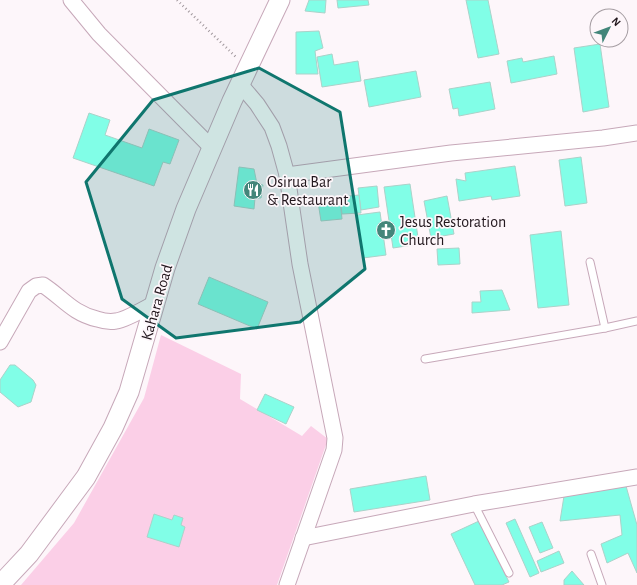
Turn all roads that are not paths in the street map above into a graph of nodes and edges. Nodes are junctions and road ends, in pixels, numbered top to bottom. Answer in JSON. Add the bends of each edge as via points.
{"nodes":[{"id":1,"x":71,"y":0,"type":"edge"},
{"id":2,"x":280,"y":0,"type":"edge"},
{"id":3,"x":244,"y":76,"type":"junction"},
{"id":4,"x":637,"y":134,"type":"edge"},
{"id":5,"x":212,"y":148,"type":"junction"},
{"id":6,"x":287,"y":175,"type":"junction"},
{"id":7,"x":590,"y":262,"type":"dead end"},
{"id":8,"x":155,"y":303,"type":"junction"},
{"id":9,"x":637,"y":321,"type":"edge"},
{"id":10,"x":605,"y":328,"type":"junction"},
{"id":11,"x":0,"y":342,"type":"edge"},
{"id":12,"x":425,"y":360,"type":"dead end"},
{"id":13,"x":637,"y":478,"type":"edge"},
{"id":14,"x":474,"y":504,"type":"junction"},
{"id":15,"x":303,"y":538,"type":"junction"},
{"id":16,"x":591,"y":554,"type":"dead end"},
{"id":17,"x":509,"y":573,"type":"dead end"},
{"id":18,"x":0,"y":585,"type":"edge"},
{"id":19,"x":287,"y":585,"type":"edge"},
{"id":20,"x":602,"y":585,"type":"edge"}],
"edges":[{"from":1,"to":5,"type":"street","via":[[99,34]]},
{"from":2,"to":3,"type":"street","name":"Kahara Road"},
{"from":3,"to":5,"type":"street","name":"Kahara Road"},
{"from":3,"to":6,"type":"street","via":[[257,104],[272,127]]},
{"from":4,"to":6,"type":"street","via":[[451,153]]},
{"from":5,"to":8,"type":"street","name":"Kahara Road","via":[[186,209]]},
{"from":6,"to":15,"type":"street","via":[[300,264],[335,438],[334,450]]},
{"from":7,"to":10,"type":"lane"},
{"from":8,"to":11,"type":"street","via":[[122,319],[104,321],[88,317],[68,306],[43,285],[36,286],[29,291]]},
{"from":8,"to":18,"type":"street","name":"Kahara Road","via":[[129,392],[86,478],[29,554]]},
{"from":9,"to":10,"type":"lane"},
{"from":10,"to":12,"type":"lane"},
{"from":13,"to":14,"type":"street"},
{"from":14,"to":15,"type":"street"},
{"from":14,"to":17,"type":"lane"},
{"from":15,"to":19,"type":"street"},
{"from":16,"to":20,"type":"lane"}]}
